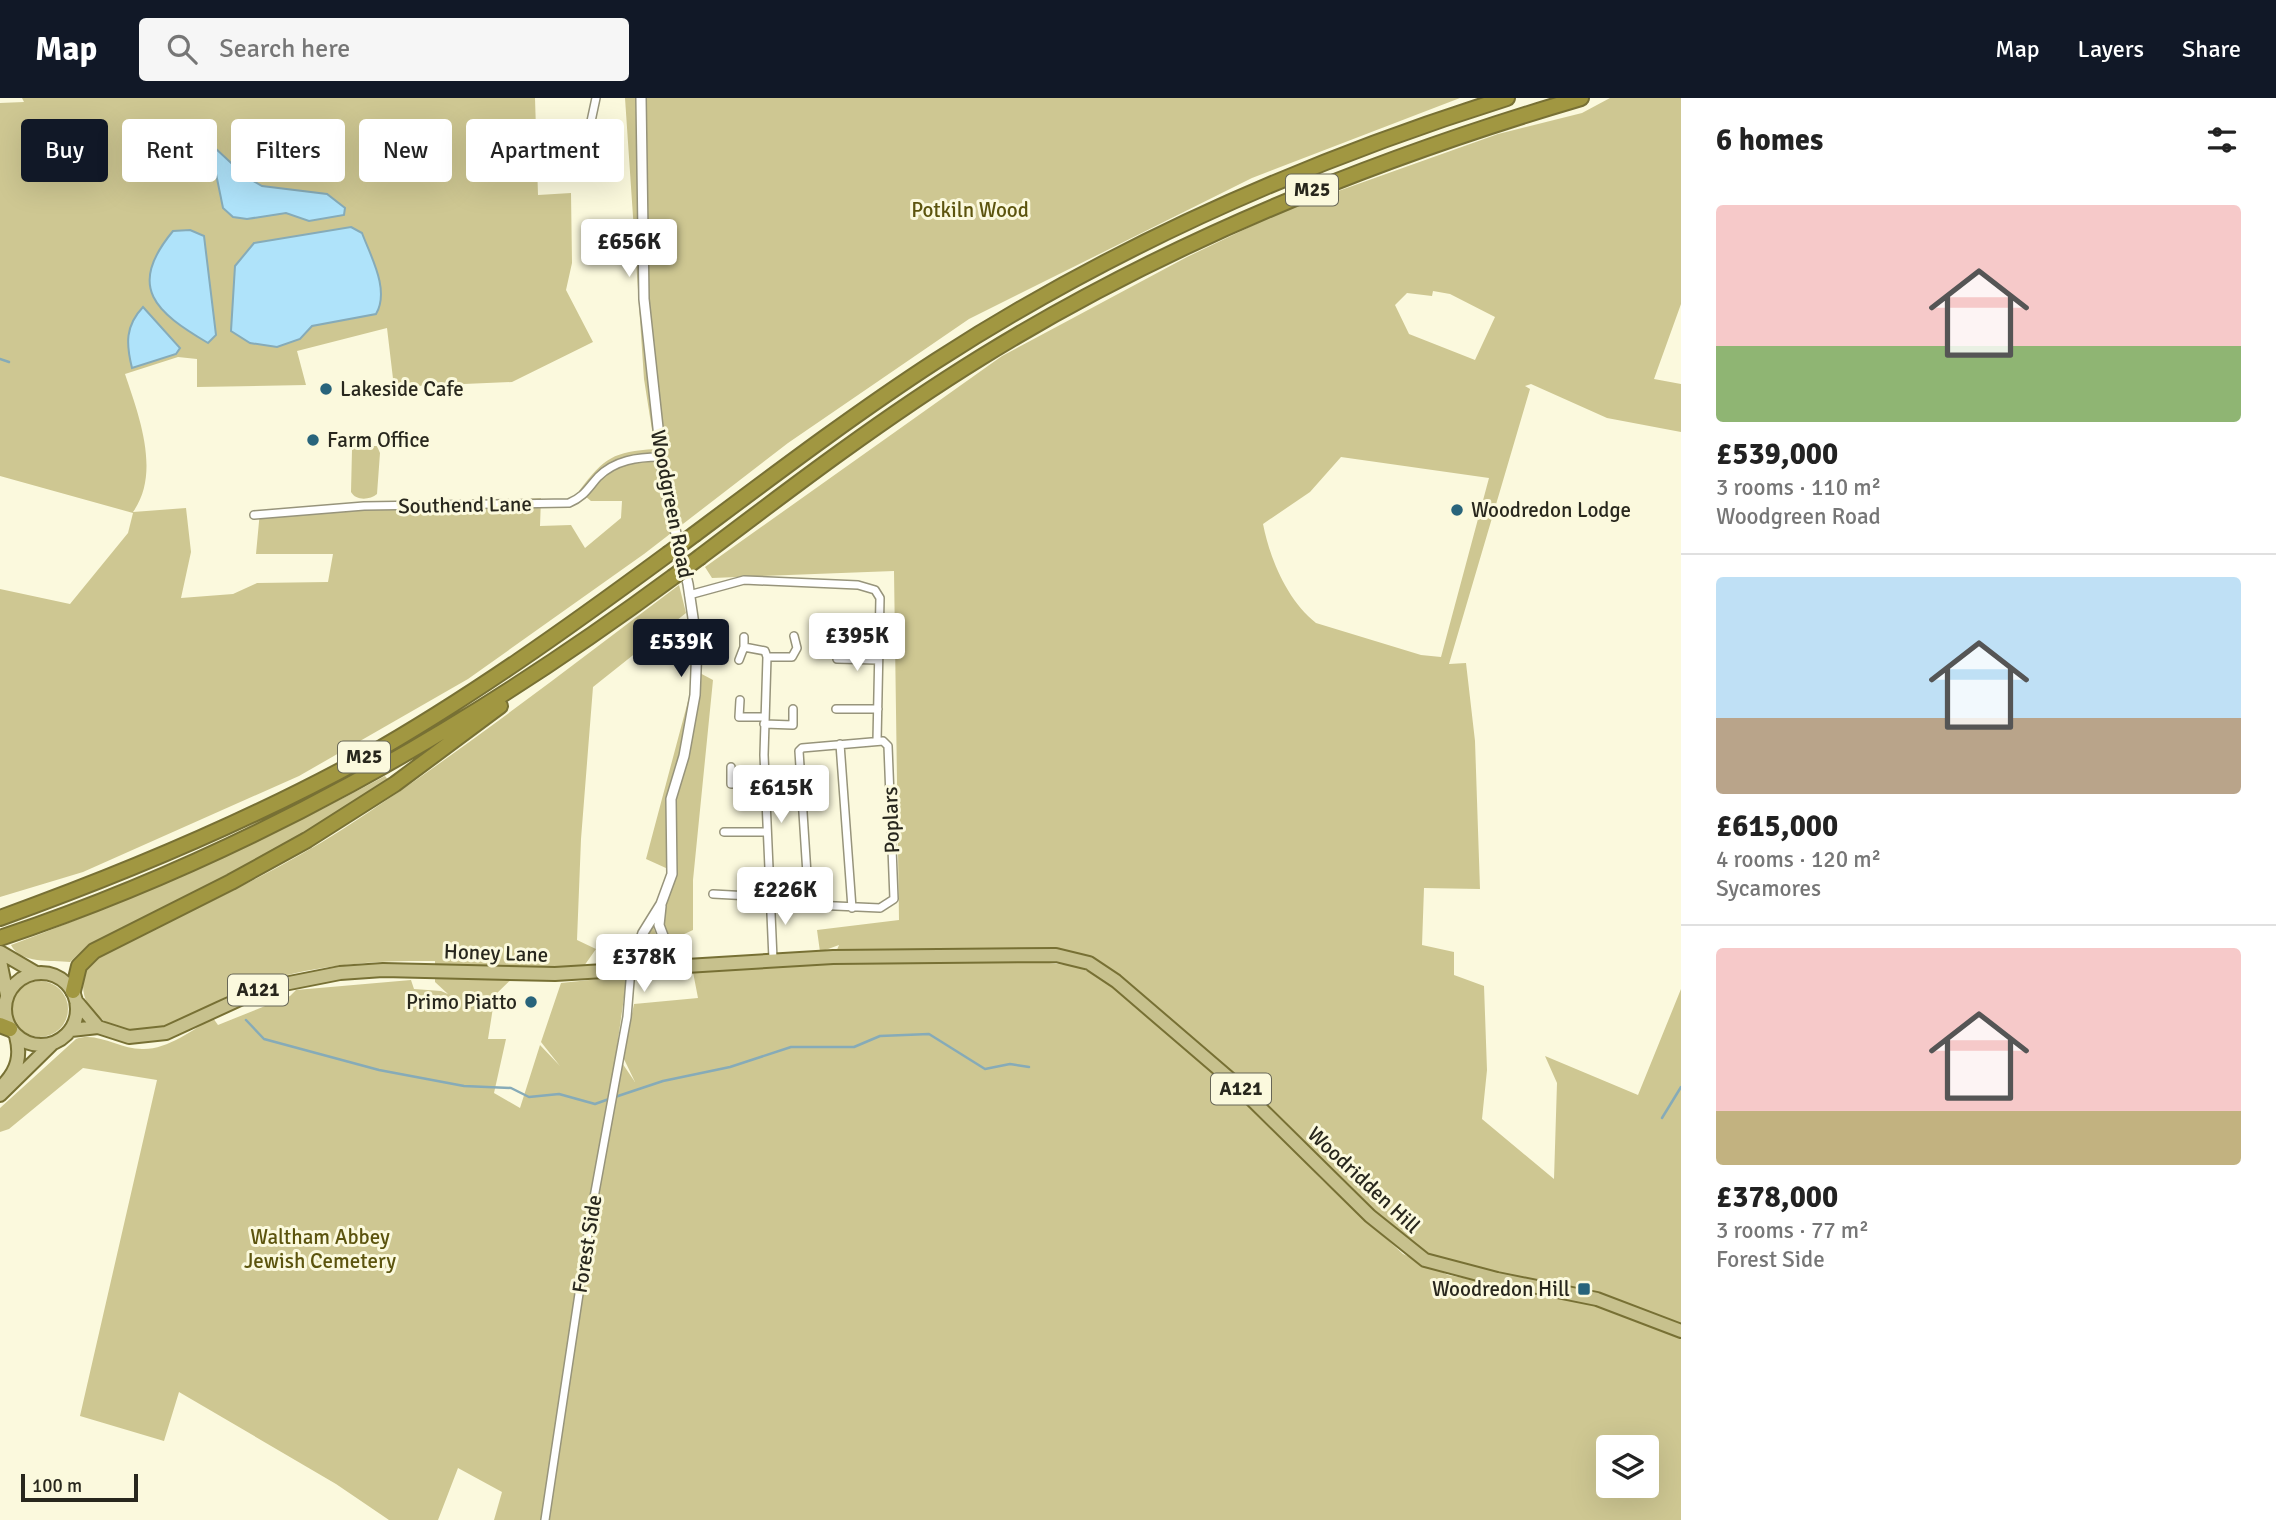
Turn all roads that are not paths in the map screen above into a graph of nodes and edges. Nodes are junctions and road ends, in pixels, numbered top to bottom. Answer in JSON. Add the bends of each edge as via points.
{"nodes":[{"id":1,"x":596,"y":98,"type":"edge"},
{"id":2,"x":642,"y":98,"type":"edge"},
{"id":3,"x":1507,"y":98,"type":"edge"},
{"id":4,"x":1581,"y":98,"type":"edge"},
{"id":5,"x":592,"y":119,"type":"edge"},
{"id":6,"x":660,"y":457,"type":"junction"},
{"id":7,"x":254,"y":515,"type":"dead end"},
{"id":8,"x":689,"y":595,"type":"junction"},
{"id":9,"x":794,"y":636,"type":"dead end"},
{"id":10,"x":744,"y":637,"type":"dead end"},
{"id":11,"x":744,"y":647,"type":"junction"},
{"id":12,"x":767,"y":657,"type":"junction"},
{"id":13,"x":837,"y":659,"type":"dead end"},
{"id":14,"x":739,"y":660,"type":"dead end"},
{"id":15,"x":878,"y":660,"type":"junction"},
{"id":16,"x":532,"y":677,"type":"junction"},
{"id":17,"x":740,"y":700,"type":"dead end"},
{"id":18,"x":793,"y":709,"type":"dead end"},
{"id":19,"x":836,"y":709,"type":"dead end"},
{"id":20,"x":878,"y":709,"type":"junction"},
{"id":21,"x":764,"y":720,"type":"junction"},
{"id":22,"x":877,"y":741,"type":"junction"},
{"id":23,"x":840,"y":744,"type":"junction"},
{"id":24,"x":731,"y":767,"type":"dead end"},
{"id":25,"x":766,"y":783,"type":"junction"},
{"id":26,"x":724,"y":832,"type":"dead end"},
{"id":27,"x":767,"y":832,"type":"junction"},
{"id":28,"x":713,"y":894,"type":"dead end"},
{"id":29,"x":769,"y":900,"type":"junction"},
{"id":30,"x":661,"y":904,"type":"junction"},
{"id":31,"x":809,"y":905,"type":"junction"},
{"id":32,"x":32,"y":906,"type":"junction"},
{"id":33,"x":852,"y":908,"type":"junction"},
{"id":34,"x":0,"y":909,"type":"edge"},
{"id":35,"x":0,"y":918,"type":"edge"},
{"id":36,"x":0,"y":938,"type":"edge"},
{"id":37,"x":0,"y":952,"type":"edge"},
{"id":38,"x":1074,"y":958,"type":"joint"},
{"id":39,"x":773,"y":960,"type":"junction"},
{"id":40,"x":0,"y":961,"type":"edge"},
{"id":41,"x":674,"y":965,"type":"junction"},
{"id":42,"x":631,"y":969,"type":"junction"},
{"id":43,"x":36,"y":973,"type":"junction"},
{"id":44,"x":7,"y":995,"type":"junction"},
{"id":45,"x":74,"y":996,"type":"junction"},
{"id":46,"x":98,"y":1027,"type":"junction"},
{"id":47,"x":9,"y":1030,"type":"edge"},
{"id":48,"x":71,"y":1030,"type":"junction"},
{"id":49,"x":54,"y":1043,"type":"junction"},
{"id":50,"x":0,"y":1087,"type":"edge"},
{"id":51,"x":0,"y":1095,"type":"edge"},
{"id":52,"x":1681,"y":1331,"type":"edge"},
{"id":53,"x":545,"y":1520,"type":"edge"}],
"edges":[{"from":1,"to":5,"type":"street"},
{"from":2,"to":6,"type":"street","name":"Woodgreen Road","via":[[644,299]]},
{"from":3,"to":32,"type":"highway","number":"M25","bridge":true,"via":[[1310,168],[1190,220],[1084,274],[928,367],[509,668],[365,757],[187,845]]},
{"from":4,"to":16,"type":"highway","number":"M25","bridge":true,"via":[[1330,183],[1239,220],[1123,277],[944,381]]},
{"from":6,"to":7,"type":"street","name":"Southend Lane","via":[[634,457],[619,464],[600,475],[582,498],[569,503],[364,506]]},
{"from":6,"to":8,"type":"street","name":"Woodgreen Road"},
{"from":8,"to":15,"type":"street","via":[[744,580],[858,584],[875,590],[880,598]]},
{"from":8,"to":30,"type":"street","name":"Woodgreen Road","via":[[697,645],[695,695],[671,799],[674,860]]},
{"from":9,"to":12,"type":"street","via":[[797,648],[792,657]]},
{"from":10,"to":11,"type":"street"},
{"from":11,"to":12,"type":"street","via":[[765,651]]},
{"from":11,"to":14,"type":"street"},
{"from":12,"to":21,"type":"street"},
{"from":13,"to":15,"type":"street"},
{"from":15,"to":20,"type":"street"},
{"from":16,"to":36,"type":"highway","number":"M25","via":[[385,768],[269,828],[151,882]]},
{"from":16,"to":45,"type":"highway","number":"M25","via":[[473,729],[353,812],[231,882],[94,951],[79,966]]},
{"from":17,"to":21,"type":"street","via":[[740,717]]},
{"from":18,"to":21,"type":"street","via":[[793,725]]},
{"from":19,"to":20,"type":"street"},
{"from":20,"to":22,"type":"street"},
{"from":21,"to":25,"type":"street"},
{"from":22,"to":23,"type":"street"},
{"from":22,"to":33,"type":"street","name":"Poplars","via":[[888,746],[894,898],[880,908]]},
{"from":23,"to":31,"type":"street","via":[[799,751]]},
{"from":23,"to":33,"type":"street"},
{"from":24,"to":25,"type":"street","via":[[731,784]]},
{"from":25,"to":27,"type":"street"},
{"from":26,"to":27,"type":"street"},
{"from":27,"to":29,"type":"street"},
{"from":28,"to":29,"type":"street"},
{"from":29,"to":31,"type":"street"},
{"from":29,"to":39,"type":"street"},
{"from":30,"to":41,"type":"street","name":"Woodgreen Road","via":[[659,925]]},
{"from":30,"to":42,"type":"street","name":"Woodgreen Road","via":[[642,933]]},
{"from":31,"to":33,"type":"street"},
{"from":32,"to":34,"type":"highway","number":"M25"},
{"from":32,"to":35,"type":"highway","number":"M25"},
{"from":37,"to":43,"type":"main road"},
{"from":38,"to":39,"type":"main road","name":"Honey Lane","number":"A121"},
{"from":38,"to":52,"type":"main road","name":"Woodridden Hill","number":"A121","via":[[1116,981],[1201,1053],[1370,1216],[1425,1260],[1597,1299]]},
{"from":39,"to":41,"type":"main road","name":"Honey Lane","number":"A121"},
{"from":40,"to":44,"type":"main road"},
{"from":41,"to":42,"type":"main road","name":"Honey Lane","number":"A121"},
{"from":42,"to":46,"type":"main road","name":"Honey Lane","number":"A121","via":[[548,975],[340,973],[264,988],[166,1033],[129,1037]]},
{"from":42,"to":53,"type":"street","name":"Forest Side"},
{"from":43,"to":44,"type":"main road","via":[[19,980]]},
{"from":43,"to":45,"type":"main road","via":[[55,976]]},
{"from":44,"to":47,"type":"main road"},
{"from":45,"to":46,"type":"main road"},
{"from":45,"to":48,"type":"main road","via":[[76,1017]]},
{"from":46,"to":48,"type":"main road","name":"Honey Lane","number":"A121"},
{"from":47,"to":49,"type":"main road","via":[[32,1045]]},
{"from":47,"to":50,"type":"main road","via":[[18,1062]]},
{"from":48,"to":49,"type":"main road"},
{"from":49,"to":51,"type":"main road"}]}
